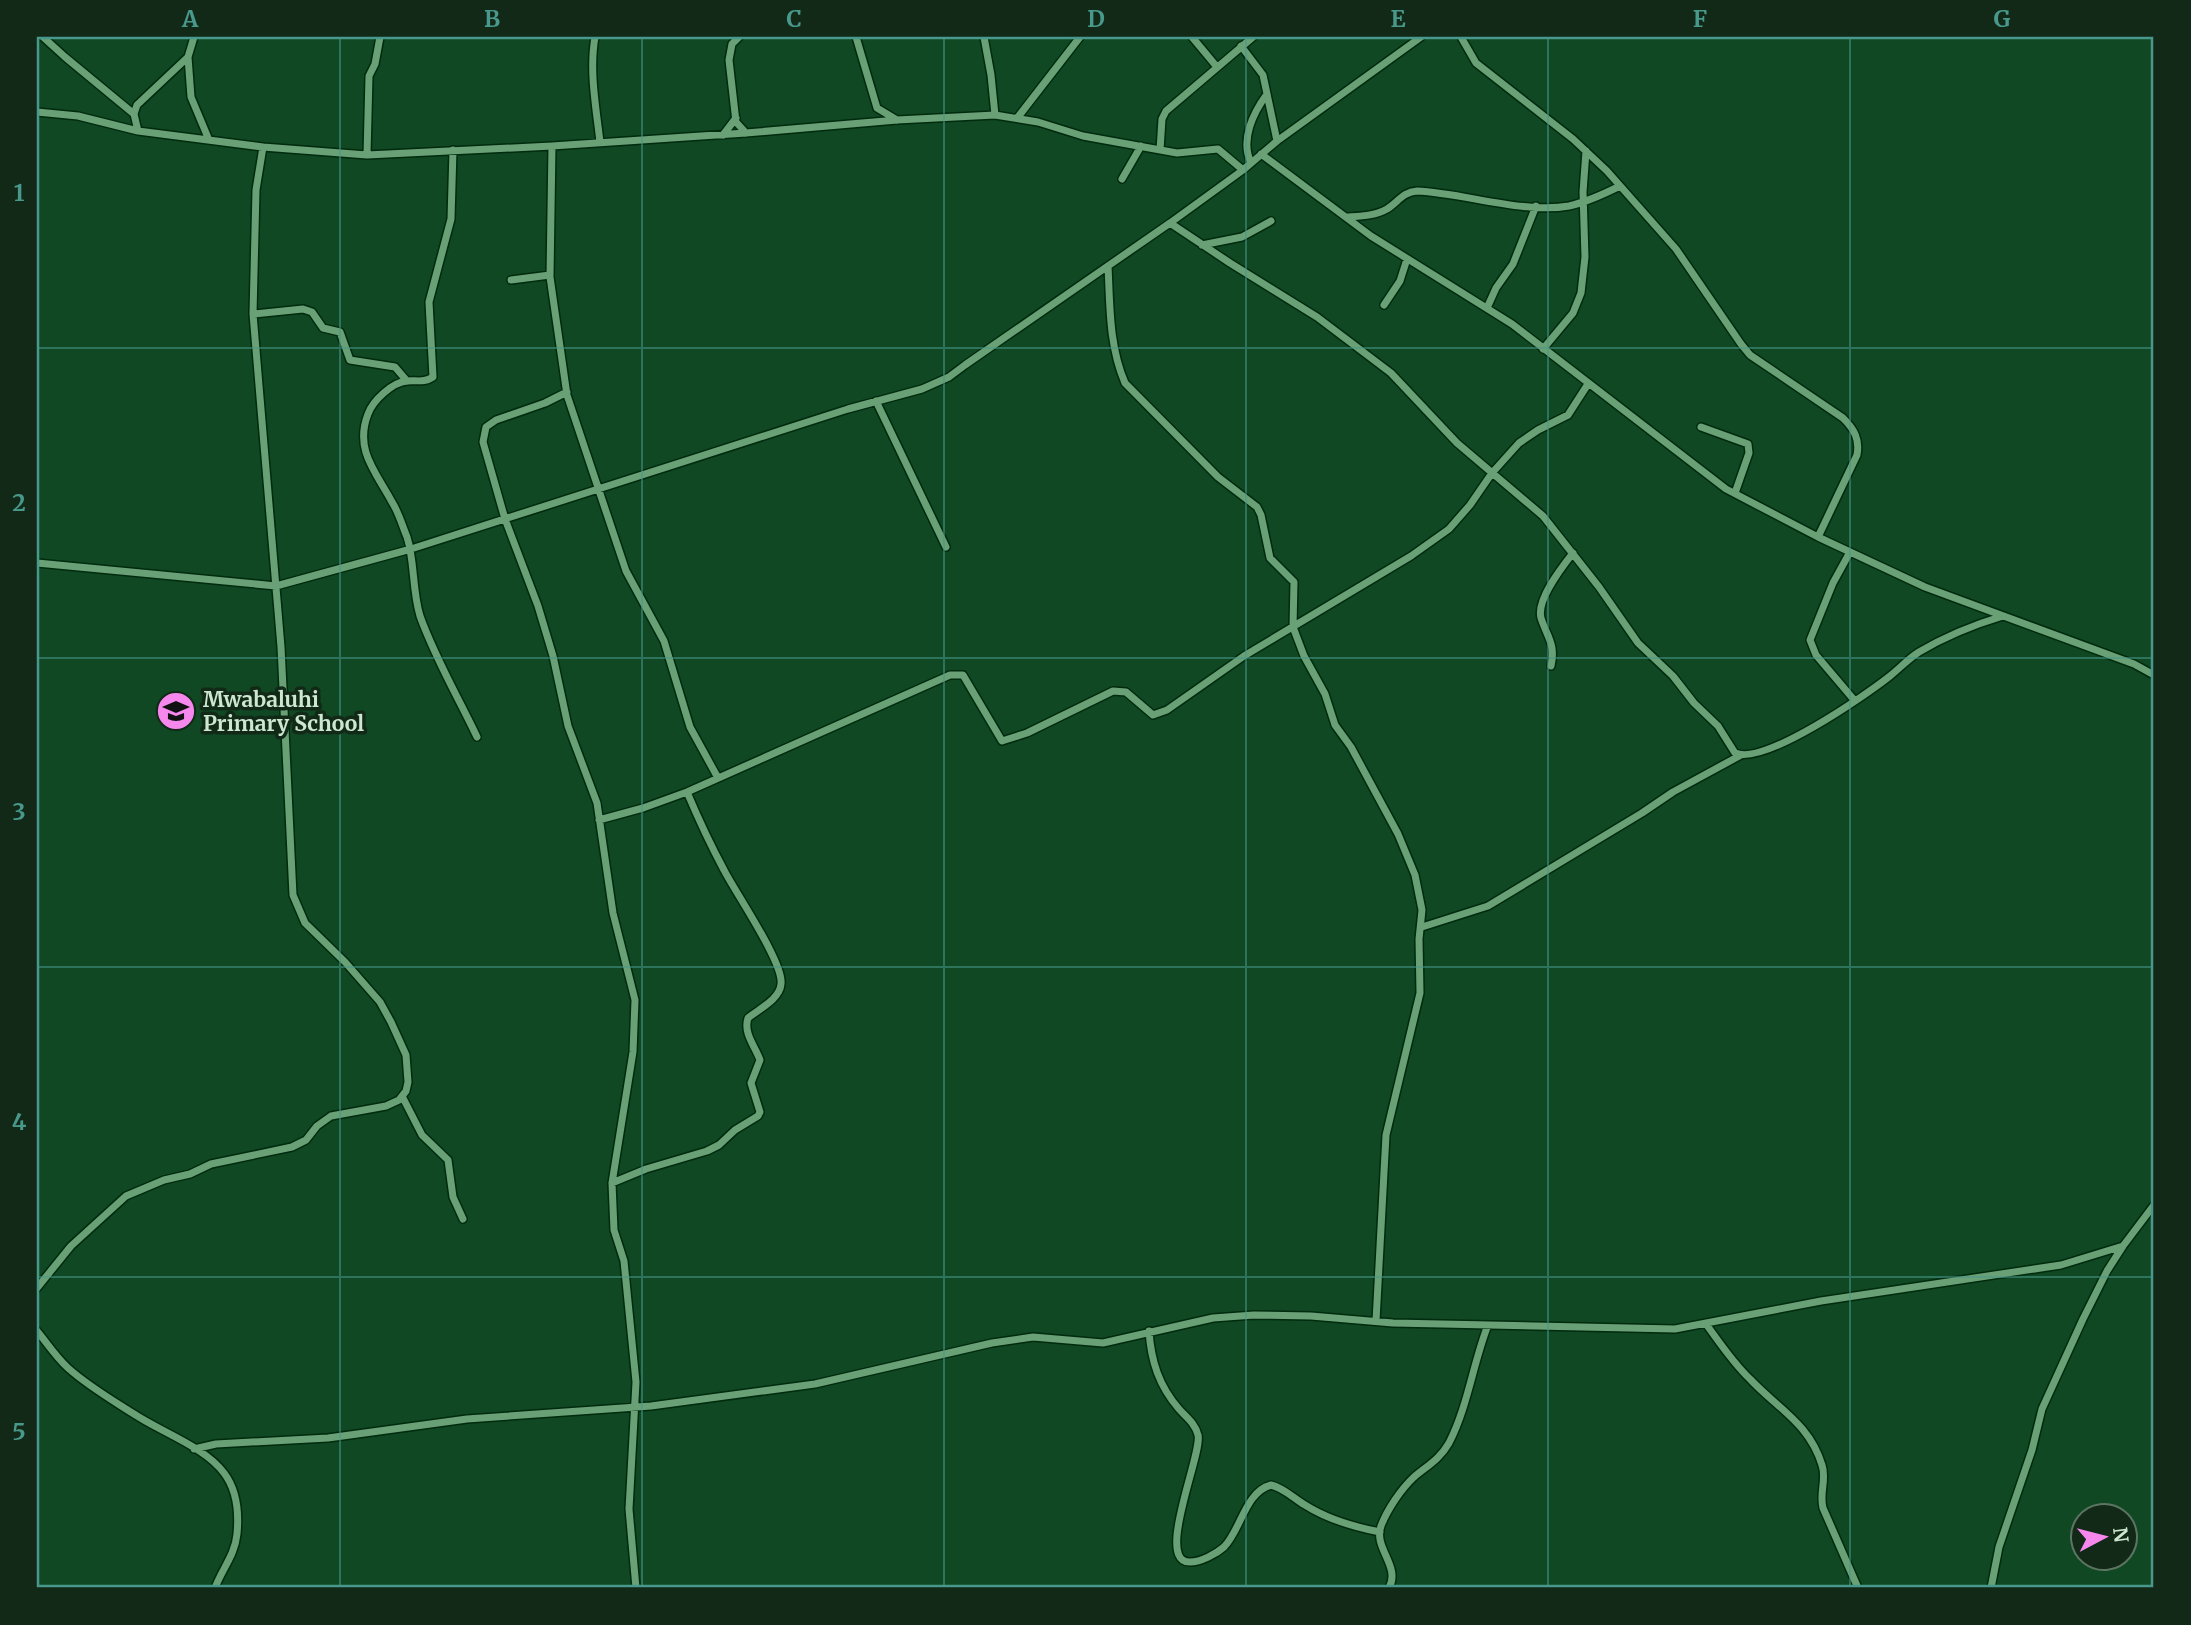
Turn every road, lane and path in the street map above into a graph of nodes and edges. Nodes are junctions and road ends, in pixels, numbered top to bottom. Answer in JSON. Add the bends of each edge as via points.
{"nodes":[{"id":1,"x":43,"y":37,"type":"edge"},
{"id":2,"x":194,"y":37,"type":"edge"},
{"id":3,"x":380,"y":37,"type":"edge"},
{"id":4,"x":595,"y":37,"type":"edge"},
{"id":5,"x":737,"y":37,"type":"edge"},
{"id":6,"x":856,"y":37,"type":"edge"},
{"id":7,"x":984,"y":37,"type":"edge"},
{"id":8,"x":1080,"y":37,"type":"edge"},
{"id":9,"x":1192,"y":37,"type":"edge"},
{"id":10,"x":1253,"y":37,"type":"edge"},
{"id":11,"x":1421,"y":37,"type":"edge"},
{"id":12,"x":1461,"y":37,"type":"edge"},
{"id":13,"x":1241,"y":46,"type":"junction"},
{"id":14,"x":188,"y":57,"type":"junction"},
{"id":15,"x":1217,"y":67,"type":"junction"},
{"id":16,"x":1267,"y":94,"type":"junction"},
{"id":17,"x":877,"y":108,"type":"junction"},
{"id":18,"x":37,"y":112,"type":"edge"},
{"id":19,"x":134,"y":114,"type":"junction"},
{"id":20,"x":995,"y":115,"type":"junction"},
{"id":21,"x":1018,"y":117,"type":"junction"},
{"id":22,"x":736,"y":118,"type":"junction"},
{"id":23,"x":897,"y":120,"type":"junction"},
{"id":24,"x":869,"y":122,"type":"junction"},
{"id":25,"x":138,"y":131,"type":"junction"},
{"id":26,"x":746,"y":133,"type":"junction"},
{"id":27,"x":723,"y":135,"type":"junction"},
{"id":28,"x":209,"y":140,"type":"junction"},
{"id":29,"x":1277,"y":141,"type":"junction"},
{"id":30,"x":600,"y":142,"type":"junction"},
{"id":31,"x":552,"y":146,"type":"junction"},
{"id":32,"x":1140,"y":146,"type":"junction"},
{"id":33,"x":263,"y":147,"type":"junction"},
{"id":34,"x":453,"y":150,"type":"junction"},
{"id":35,"x":1160,"y":150,"type":"junction"},
{"id":36,"x":1586,"y":151,"type":"junction"},
{"id":37,"x":1261,"y":154,"type":"junction"},
{"id":38,"x":367,"y":155,"type":"junction"},
{"id":39,"x":1251,"y":163,"type":"junction"},
{"id":40,"x":1243,"y":170,"type":"junction"},
{"id":41,"x":1122,"y":179,"type":"dead end"},
{"id":42,"x":1620,"y":186,"type":"junction"},
{"id":43,"x":1583,"y":202,"type":"junction"},
{"id":44,"x":1536,"y":206,"type":"junction"},
{"id":45,"x":1345,"y":217,"type":"junction"},
{"id":46,"x":1271,"y":221,"type":"dead end"},
{"id":47,"x":1170,"y":223,"type":"junction"},
{"id":48,"x":1202,"y":245,"type":"junction"},
{"id":49,"x":1407,"y":259,"type":"junction"},
{"id":50,"x":1108,"y":266,"type":"junction"},
{"id":51,"x":550,"y":275,"type":"junction"},
{"id":52,"x":511,"y":280,"type":"dead end"},
{"id":53,"x":1384,"y":305,"type":"dead end"},
{"id":54,"x":1487,"y":308,"type":"junction"},
{"id":55,"x":253,"y":314,"type":"junction"},
{"id":56,"x":1543,"y":349,"type":"junction"},
{"id":57,"x":407,"y":381,"type":"junction"},
{"id":58,"x":1588,"y":383,"type":"junction"},
{"id":59,"x":567,"y":392,"type":"junction"},
{"id":60,"x":876,"y":401,"type":"junction"},
{"id":61,"x":1701,"y":427,"type":"dead end"},
{"id":62,"x":1492,"y":473,"type":"junction"},
{"id":63,"x":600,"y":489,"type":"junction"},
{"id":64,"x":1735,"y":494,"type":"junction"},
{"id":65,"x":505,"y":519,"type":"junction"},
{"id":66,"x":1818,"y":537,"type":"junction"},
{"id":67,"x":946,"y":547,"type":"dead end"},
{"id":68,"x":411,"y":549,"type":"junction"},
{"id":69,"x":1850,"y":552,"type":"junction"},
{"id":70,"x":1573,"y":553,"type":"junction"},
{"id":71,"x":37,"y":563,"type":"edge"},
{"id":72,"x":276,"y":586,"type":"junction"},
{"id":73,"x":2003,"y":616,"type":"junction"},
{"id":74,"x":1293,"y":627,"type":"junction"},
{"id":75,"x":1551,"y":666,"type":"dead end"},
{"id":76,"x":2154,"y":675,"type":"edge"},
{"id":77,"x":1855,"y":701,"type":"junction"},
{"id":78,"x":477,"y":737,"type":"dead end"},
{"id":79,"x":1741,"y":755,"type":"junction"},
{"id":80,"x":718,"y":778,"type":"junction"},
{"id":81,"x":687,"y":792,"type":"junction"},
{"id":82,"x":599,"y":820,"type":"junction"},
{"id":83,"x":1422,"y":927,"type":"junction"},
{"id":84,"x":402,"y":1096,"type":"junction"},
{"id":85,"x":612,"y":1183,"type":"junction"},
{"id":86,"x":2154,"y":1205,"type":"edge"},
{"id":87,"x":463,"y":1219,"type":"dead end"},
{"id":88,"x":2123,"y":1246,"type":"junction"},
{"id":89,"x":37,"y":1288,"type":"edge"},
{"id":90,"x":1376,"y":1321,"type":"junction"},
{"id":91,"x":1706,"y":1324,"type":"junction"},
{"id":92,"x":1488,"y":1325,"type":"junction"},
{"id":93,"x":37,"y":1331,"type":"edge"},
{"id":94,"x":1149,"y":1331,"type":"junction"},
{"id":95,"x":636,"y":1407,"type":"junction"},
{"id":96,"x":194,"y":1449,"type":"junction"},
{"id":97,"x":1380,"y":1532,"type":"junction"},
{"id":98,"x":215,"y":1588,"type":"edge"},
{"id":99,"x":636,"y":1588,"type":"edge"},
{"id":100,"x":1389,"y":1588,"type":"edge"},
{"id":101,"x":1858,"y":1588,"type":"edge"},
{"id":102,"x":1991,"y":1588,"type":"edge"}],
"edges":[{"from":1,"to":19,"type":"street"},
{"from":2,"to":14,"type":"street"},
{"from":3,"to":38,"type":"street","via":[[369,76]]},
{"from":4,"to":30,"type":"street","via":[[593,71]]},
{"from":5,"to":22,"type":"street","via":[[729,60]]},
{"from":6,"to":17,"type":"street"},
{"from":7,"to":20,"type":"street"},
{"from":8,"to":21,"type":"street"},
{"from":9,"to":15,"type":"street"},
{"from":10,"to":13,"type":"street"},
{"from":11,"to":29,"type":"street"},
{"from":12,"to":36,"type":"street","via":[[1476,64]]},
{"from":13,"to":15,"type":"street"},
{"from":13,"to":16,"type":"street","via":[[1263,75]]},
{"from":14,"to":19,"type":"street","via":[[140,100]]},
{"from":14,"to":28,"type":"street","via":[[191,97]]},
{"from":15,"to":35,"type":"street","via":[[1166,111]]},
{"from":16,"to":29,"type":"street"},
{"from":16,"to":39,"type":"street","via":[[1252,117],[1246,149]]},
{"from":17,"to":23,"type":"street"},
{"from":17,"to":24,"type":"street"},
{"from":18,"to":25,"type":"street","via":[[78,116]]},
{"from":19,"to":25,"type":"street"},
{"from":20,"to":21,"type":"street"},
{"from":20,"to":23,"type":"street"},
{"from":21,"to":32,"type":"street"},
{"from":22,"to":26,"type":"street"},
{"from":22,"to":27,"type":"street"},
{"from":23,"to":24,"type":"street"},
{"from":24,"to":26,"type":"street"},
{"from":25,"to":28,"type":"street"},
{"from":26,"to":27,"type":"street"},
{"from":27,"to":30,"type":"street"},
{"from":28,"to":33,"type":"street"},
{"from":29,"to":37,"type":"street"},
{"from":30,"to":31,"type":"street"},
{"from":31,"to":34,"type":"street"},
{"from":31,"to":51,"type":"street"},
{"from":32,"to":35,"type":"street"},
{"from":32,"to":41,"type":"street"},
{"from":33,"to":38,"type":"street"},
{"from":33,"to":55,"type":"street","via":[[256,190]]},
{"from":34,"to":38,"type":"street"},
{"from":34,"to":57,"type":"street","via":[[451,219],[429,302],[434,373],[424,382]]},
{"from":35,"to":40,"type":"street","via":[[1218,149]]},
{"from":36,"to":42,"type":"street"},
{"from":36,"to":43,"type":"street"},
{"from":37,"to":39,"type":"street"},
{"from":37,"to":45,"type":"street"},
{"from":39,"to":40,"type":"street"},
{"from":40,"to":47,"type":"street"},
{"from":42,"to":43,"type":"street"},
{"from":42,"to":66,"type":"street","via":[[1676,249],[1750,355],[1852,427],[1857,455]]},
{"from":43,"to":44,"type":"street"},
{"from":43,"to":56,"type":"street","via":[[1581,293],[1573,313]]},
{"from":44,"to":45,"type":"street","via":[[1417,191],[1378,213]]},
{"from":44,"to":54,"type":"street","via":[[1513,264]]},
{"from":45,"to":49,"type":"street"},
{"from":46,"to":48,"type":"street","via":[[1242,237]]},
{"from":47,"to":48,"type":"street"},
{"from":47,"to":50,"type":"street"},
{"from":48,"to":62,"type":"street","via":[[1302,307],[1377,362]]},
{"from":49,"to":53,"type":"street","via":[[1400,281]]},
{"from":49,"to":54,"type":"street"},
{"from":50,"to":60,"type":"street","via":[[949,377]]},
{"from":50,"to":74,"type":"street","via":[[1114,345],[1125,383],[1219,477],[1257,507],[1270,558],[1296,588]]},
{"from":51,"to":52,"type":"street"},
{"from":51,"to":59,"type":"street"},
{"from":54,"to":56,"type":"street"},
{"from":55,"to":57,"type":"street","via":[[313,312],[323,328],[340,332],[350,360],[396,366]]},
{"from":55,"to":72,"type":"street"},
{"from":56,"to":58,"type":"street"},
{"from":57,"to":68,"type":"street","via":[[390,388],[368,411],[363,446]]},
{"from":58,"to":62,"type":"street","via":[[1568,415],[1525,437]]},
{"from":58,"to":64,"type":"street"},
{"from":59,"to":63,"type":"street"},
{"from":59,"to":65,"type":"street","via":[[486,427],[483,442]]},
{"from":60,"to":63,"type":"street"},
{"from":60,"to":67,"type":"street"},
{"from":61,"to":64,"type":"street","via":[[1748,444]]},
{"from":62,"to":70,"type":"street","via":[[1542,516]]},
{"from":62,"to":74,"type":"street","via":[[1449,529]]},
{"from":63,"to":65,"type":"street"},
{"from":63,"to":80,"type":"street","via":[[626,571],[664,640],[690,727]]},
{"from":64,"to":66,"type":"street"},
{"from":65,"to":68,"type":"street"},
{"from":65,"to":82,"type":"street","via":[[538,606],[568,726]]},
{"from":66,"to":69,"type":"street"},
{"from":68,"to":72,"type":"street"},
{"from":68,"to":78,"type":"street","via":[[419,613]]},
{"from":69,"to":73,"type":"street"},
{"from":69,"to":77,"type":"street","via":[[1810,640],[1816,655]]},
{"from":70,"to":75,"type":"street","via":[[1541,606],[1552,645]]},
{"from":70,"to":79,"type":"street","via":[[1646,652],[1673,676]]},
{"from":71,"to":72,"type":"street"},
{"from":72,"to":84,"type":"street","via":[[293,895],[304,923],[345,962],[391,1022],[406,1055],[408,1082]]},
{"from":73,"to":76,"type":"street"},
{"from":73,"to":77,"type":"street","via":[[1921,651]]},
{"from":74,"to":80,"type":"street","via":[[1153,715],[1126,692],[1113,691],[1002,741],[963,675],[950,675]]},
{"from":74,"to":83,"type":"street","via":[[1335,725],[1364,769],[1408,857],[1420,894]]},
{"from":77,"to":79,"type":"street","via":[[1777,745]]},
{"from":79,"to":83,"type":"street","via":[[1488,906]]},
{"from":80,"to":81,"type":"street"},
{"from":81,"to":82,"type":"street"},
{"from":81,"to":85,"type":"street","via":[[782,980],[774,998],[746,1022],[760,1060],[751,1083],[760,1112],[707,1151]]},
{"from":82,"to":85,"type":"street","via":[[613,913],[635,1000],[633,1052]]},
{"from":83,"to":90,"type":"street","via":[[1420,993],[1387,1135]]},
{"from":84,"to":87,"type":"street","via":[[422,1135],[448,1160],[453,1198]]},
{"from":84,"to":89,"type":"street","via":[[370,1110],[331,1116],[292,1147],[211,1164],[126,1196],[71,1246]]},
{"from":85,"to":95,"type":"street","via":[[614,1230],[625,1261]]},
{"from":86,"to":88,"type":"street"},
{"from":88,"to":91,"type":"street","via":[[2061,1265],[1821,1301]]},
{"from":88,"to":102,"type":"street","via":[[2082,1319],[2042,1409]]},
{"from":90,"to":92,"type":"street"},
{"from":90,"to":94,"type":"street","via":[[1254,1315]]},
{"from":91,"to":92,"type":"street","via":[[1675,1329]]},
{"from":91,"to":101,"type":"street","via":[[1742,1371],[1810,1438],[1823,1467],[1823,1508]]},
{"from":92,"to":97,"type":"street","via":[[1448,1443],[1433,1463],[1411,1480],[1390,1508]]},
{"from":93,"to":96,"type":"street","via":[[60,1360],[87,1383]]},
{"from":94,"to":95,"type":"street","via":[[1103,1343],[1053,1337],[1019,1339],[815,1384]]},
{"from":94,"to":97,"type":"street","via":[[1158,1378],[1198,1435],[1177,1536],[1176,1549],[1183,1561],[1197,1561],[1219,1551],[1261,1489],[1270,1485],[1320,1513]]},
{"from":95,"to":96,"type":"street","via":[[467,1419],[328,1438]]},
{"from":95,"to":99,"type":"street","via":[[629,1509]]},
{"from":96,"to":98,"type":"street","via":[[223,1471],[236,1498],[235,1547]]},
{"from":97,"to":100,"type":"street","via":[[1392,1573]]}]}
